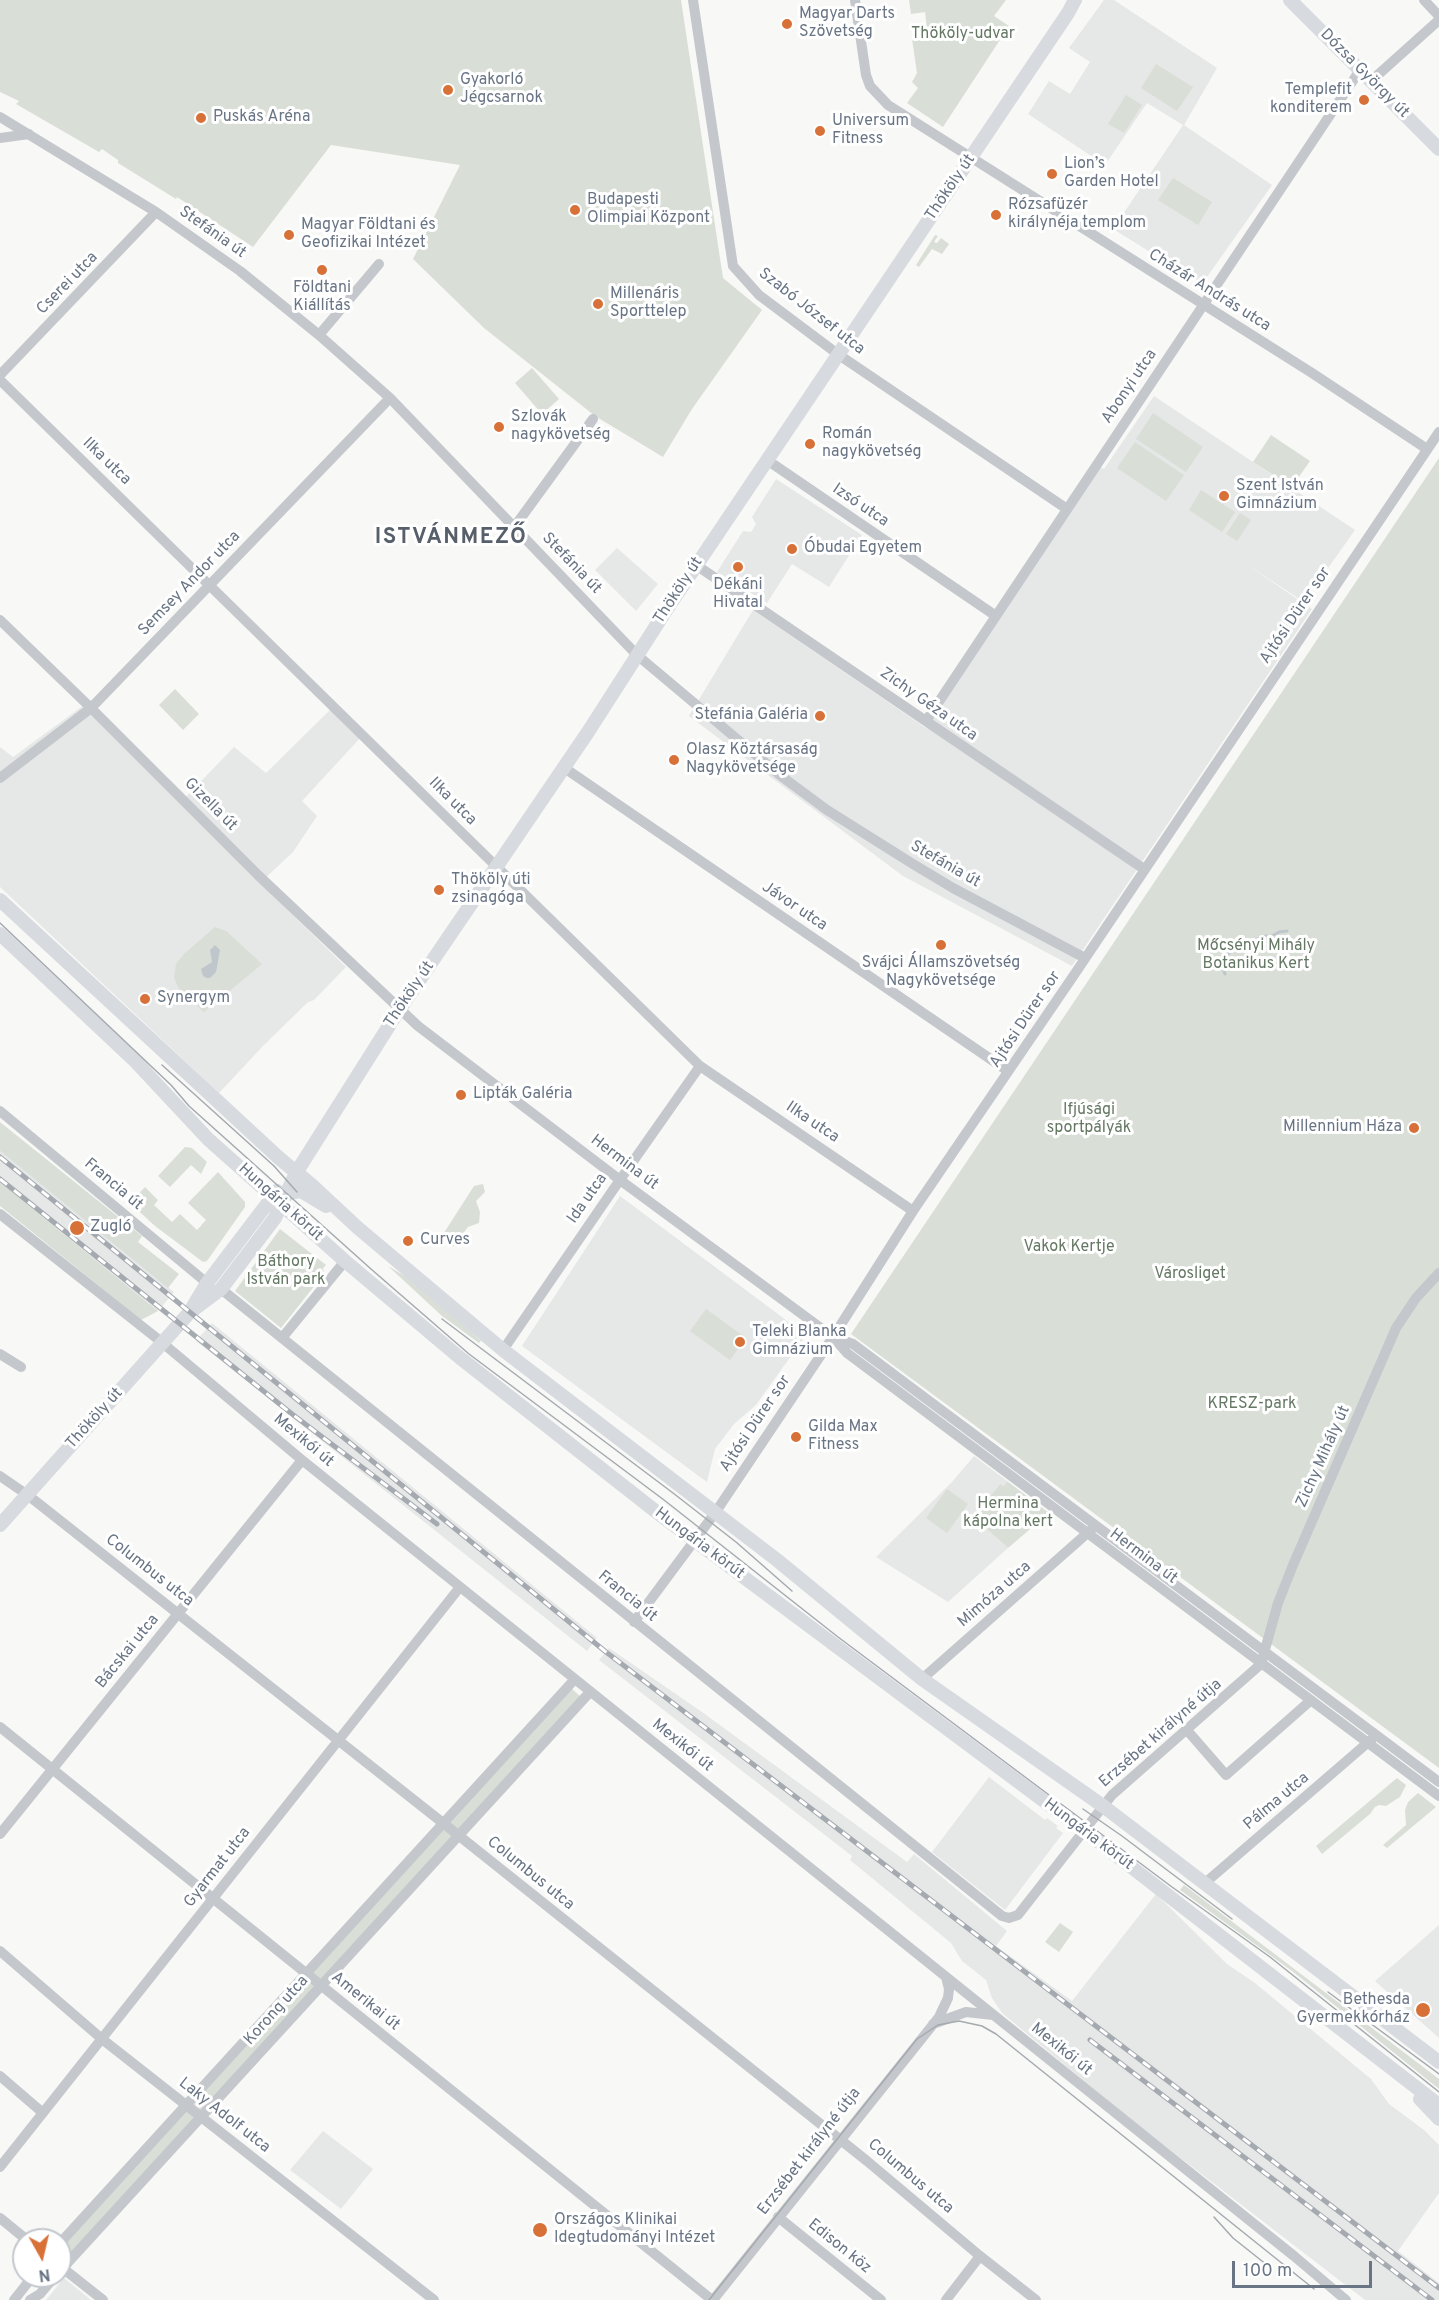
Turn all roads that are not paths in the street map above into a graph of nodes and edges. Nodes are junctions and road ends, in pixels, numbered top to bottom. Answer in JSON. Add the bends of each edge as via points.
{"nodes":[{"id":1,"x":693,"y":0,"type":"edge"},
{"id":2,"x":855,"y":0,"type":"edge"},
{"id":3,"x":1075,"y":0,"type":"edge"},
{"id":4,"x":1082,"y":0,"type":"edge"},
{"id":5,"x":1290,"y":0,"type":"edge"},
{"id":6,"x":1424,"y":0,"type":"edge"},
{"id":7,"x":1068,"y":13,"type":"junction"},
{"id":8,"x":1439,"y":18,"type":"edge"},
{"id":9,"x":1360,"y":70,"type":"junction"},
{"id":10,"x":1371,"y":81,"type":"junction"},
{"id":11,"x":0,"y":117,"type":"edge"},
{"id":12,"x":29,"y":134,"type":"junction"},
{"id":13,"x":0,"y":138,"type":"edge"},
{"id":14,"x":1439,"y":148,"type":"edge"},
{"id":15,"x":971,"y":158,"type":"junction"},
{"id":16,"x":156,"y":212,"type":"junction"},
{"id":17,"x":379,"y":264,"type":"dead end"},
{"id":18,"x":1203,"y":305,"type":"junction"},
{"id":19,"x":319,"y":335,"type":"junction"},
{"id":20,"x":839,"y":355,"type":"junction"},
{"id":21,"x":0,"y":378,"type":"edge"},
{"id":22,"x":390,"y":398,"type":"junction"},
{"id":23,"x":593,"y":419,"type":"dead end"},
{"id":24,"x":1439,"y":432,"type":"edge"},
{"id":25,"x":1426,"y":449,"type":"junction"},
{"id":26,"x":767,"y":460,"type":"junction"},
{"id":27,"x":1067,"y":509,"type":"junction"},
{"id":28,"x":515,"y":526,"type":"junction"},
{"id":29,"x":696,"y":565,"type":"junction"},
{"id":30,"x":211,"y":586,"type":"junction"},
{"id":31,"x":996,"y":616,"type":"junction"},
{"id":32,"x":0,"y":620,"type":"edge"},
{"id":33,"x":637,"y":655,"type":"junction"},
{"id":34,"x":91,"y":708,"type":"junction"},
{"id":35,"x":926,"y":721,"type":"junction"},
{"id":36,"x":563,"y":767,"type":"junction"},
{"id":37,"x":0,"y":778,"type":"edge"},
{"id":38,"x":496,"y":867,"type":"junction"},
{"id":39,"x":1144,"y":869,"type":"junction"},
{"id":40,"x":0,"y":900,"type":"edge"},
{"id":41,"x":0,"y":934,"type":"edge"},
{"id":42,"x":1085,"y":958,"type":"junction"},
{"id":43,"x":399,"y":1010,"type":"junction"},
{"id":44,"x":700,"y":1066,"type":"junction"},
{"id":45,"x":1008,"y":1071,"type":"junction"},
{"id":46,"x":0,"y":1111,"type":"edge"},
{"id":47,"x":296,"y":1173,"type":"junction"},
{"id":48,"x":620,"y":1180,"type":"junction"},
{"id":49,"x":281,"y":1198,"type":"junction"},
{"id":50,"x":913,"y":1211,"type":"junction"},
{"id":51,"x":0,"y":1214,"type":"edge"},
{"id":52,"x":358,"y":1228,"type":"junction"},
{"id":53,"x":345,"y":1261,"type":"junction"},
{"id":54,"x":1439,"y":1274,"type":"edge"},
{"id":55,"x":207,"y":1283,"type":"junction"},
{"id":56,"x":221,"y":1289,"type":"junction"},
{"id":57,"x":189,"y":1313,"type":"junction"},
{"id":58,"x":833,"y":1337,"type":"junction"},
{"id":59,"x":282,"y":1338,"type":"junction"},
{"id":60,"x":162,"y":1343,"type":"junction"},
{"id":61,"x":503,"y":1350,"type":"junction"},
{"id":62,"x":0,"y":1354,"type":"edge"},
{"id":63,"x":21,"y":1367,"type":"dead end"},
{"id":64,"x":302,"y":1460,"type":"junction"},
{"id":65,"x":0,"y":1476,"type":"edge"},
{"id":66,"x":28,"y":1494,"type":"junction"},
{"id":67,"x":715,"y":1513,"type":"junction"},
{"id":68,"x":0,"y":1524,"type":"edge"},
{"id":69,"x":1096,"y":1524,"type":"junction"},
{"id":70,"x":1088,"y":1534,"type":"junction"},
{"id":71,"x":695,"y":1540,"type":"junction"},
{"id":72,"x":460,"y":1587,"type":"junction"},
{"id":73,"x":178,"y":1613,"type":"junction"},
{"id":74,"x":634,"y":1622,"type":"junction"},
{"id":75,"x":1265,"y":1653,"type":"junction"},
{"id":76,"x":1261,"y":1664,"type":"junction"},
{"id":77,"x":922,"y":1679,"type":"junction"},
{"id":78,"x":574,"y":1680,"type":"junction"},
{"id":79,"x":590,"y":1692,"type":"junction"},
{"id":80,"x":1310,"y":1701,"type":"junction"},
{"id":81,"x":0,"y":1727,"type":"edge"},
{"id":82,"x":1186,"y":1729,"type":"junction"},
{"id":83,"x":1377,"y":1735,"type":"junction"},
{"id":84,"x":338,"y":1741,"type":"junction"},
{"id":85,"x":1369,"y":1743,"type":"junction"},
{"id":86,"x":52,"y":1769,"type":"junction"},
{"id":87,"x":1439,"y":1782,"type":"edge"},
{"id":88,"x":1439,"y":1796,"type":"edge"},
{"id":89,"x":1103,"y":1806,"type":"junction"},
{"id":90,"x":443,"y":1823,"type":"junction"},
{"id":91,"x":1084,"y":1830,"type":"junction"},
{"id":92,"x":0,"y":1834,"type":"edge"},
{"id":93,"x":458,"y":1836,"type":"junction"},
{"id":94,"x":1205,"y":1883,"type":"junction"},
{"id":95,"x":213,"y":1899,"type":"junction"},
{"id":96,"x":1018,"y":1915,"type":"joint"},
{"id":97,"x":0,"y":1951,"type":"edge"},
{"id":98,"x":306,"y":1973,"type":"junction"},
{"id":99,"x":946,"y":1977,"type":"junction"},
{"id":100,"x":321,"y":1985,"type":"junction"},
{"id":101,"x":994,"y":2015,"type":"junction"},
{"id":102,"x":933,"y":2024,"type":"junction"},
{"id":103,"x":102,"y":2038,"type":"junction"},
{"id":104,"x":1439,"y":2062,"type":"edge"},
{"id":105,"x":1385,"y":2063,"type":"junction"},
{"id":106,"x":0,"y":2076,"type":"edge"},
{"id":107,"x":186,"y":2105,"type":"junction"},
{"id":108,"x":1439,"y":2105,"type":"edge"},
{"id":109,"x":43,"y":2113,"type":"junction"},
{"id":110,"x":201,"y":2116,"type":"junction"},
{"id":111,"x":1439,"y":2119,"type":"edge"},
{"id":112,"x":840,"y":2139,"type":"junction"},
{"id":113,"x":0,"y":2167,"type":"edge"},
{"id":114,"x":778,"y":2217,"type":"junction"},
{"id":115,"x":0,"y":2218,"type":"edge"},
{"id":116,"x":12,"y":2228,"type":"edge"},
{"id":117,"x":72,"y":2230,"type":"edge"},
{"id":118,"x":72,"y":2256,"type":"edge"},
{"id":119,"x":980,"y":2256,"type":"junction"},
{"id":120,"x":72,"y":2279,"type":"edge"},
{"id":121,"x":24,"y":2288,"type":"edge"},
{"id":122,"x":45,"y":2288,"type":"edge"},
{"id":123,"x":1340,"y":2298,"type":"edge"},
{"id":124,"x":14,"y":2300,"type":"edge"},
{"id":125,"x":30,"y":2300,"type":"edge"},
{"id":126,"x":103,"y":2300,"type":"edge"},
{"id":127,"x":434,"y":2300,"type":"edge"},
{"id":128,"x":712,"y":2300,"type":"edge"},
{"id":129,"x":881,"y":2300,"type":"edge"},
{"id":130,"x":946,"y":2300,"type":"edge"},
{"id":131,"x":1036,"y":2300,"type":"edge"}],
"edges":[{"from":1,"to":20,"type":"street","name":"Szabó József utca","via":[[733,267],[759,295]]},
{"from":2,"to":15,"type":"street","name":"Cházár András utca","via":[[870,86],[888,105]]},
{"from":3,"to":7,"type":"main road","name":"Thököly út"},
{"from":4,"to":7,"type":"main road","name":"Thököly út"},
{"from":5,"to":9,"type":"main road","name":"Dózsa György út"},
{"from":6,"to":8,"type":"street"},
{"from":7,"to":15,"type":"main road","name":"Thököly út"},
{"from":8,"to":10,"type":"street"},
{"from":9,"to":10,"type":"main road","name":"Dózsa György út"},
{"from":9,"to":18,"type":"street","name":"Abonyi utca"},
{"from":10,"to":14,"type":"main road","name":"Dózsa György út"},
{"from":11,"to":12,"type":"street","name":"Stefánia út"},
{"from":12,"to":13,"type":"street"},
{"from":12,"to":16,"type":"street","name":"Stefánia út"},
{"from":15,"to":18,"type":"street","name":"Cházár András utca"},
{"from":15,"to":20,"type":"main road","name":"Thököly út"},
{"from":16,"to":19,"type":"street","name":"Stefánia út","via":[[240,271]]},
{"from":16,"to":21,"type":"street","name":"Cserei utca"},
{"from":17,"to":19,"type":"street"},
{"from":18,"to":25,"type":"street","name":"Cházár András utca"},
{"from":18,"to":27,"type":"street","name":"Abonyi utca"},
{"from":19,"to":22,"type":"street","name":"Stefánia út"},
{"from":20,"to":26,"type":"main road","name":"Thököly út"},
{"from":20,"to":27,"type":"street","name":"Szabó József utca"},
{"from":21,"to":30,"type":"street","name":"Ilka utca"},
{"from":22,"to":28,"type":"street","name":"Stefánia út"},
{"from":22,"to":30,"type":"street","name":"Semsey Andor utca"},
{"from":23,"to":28,"type":"street"},
{"from":24,"to":25,"type":"street","name":"Ajtósi Dürer sor"},
{"from":25,"to":39,"type":"street","name":"Ajtósi Dürer sor"},
{"from":26,"to":29,"type":"main road","name":"Thököly út"},
{"from":26,"to":31,"type":"street","name":"Izsó utca"},
{"from":27,"to":31,"type":"street","name":"Abonyi utca"},
{"from":28,"to":33,"type":"street","name":"Stefánia út"},
{"from":29,"to":33,"type":"main road","name":"Thököly út"},
{"from":29,"to":35,"type":"street","name":"Zichy Géza utca"},
{"from":30,"to":34,"type":"street","name":"Semsey Andor utca"},
{"from":30,"to":38,"type":"street","name":"Ilka utca"},
{"from":31,"to":35,"type":"street","name":"Abonyi utca"},
{"from":32,"to":34,"type":"street","name":"Gizella út"},
{"from":33,"to":36,"type":"main road","name":"Thököly út"},
{"from":33,"to":42,"type":"street","name":"Stefánia út","via":[[745,747],[827,810],[953,888]]},
{"from":34,"to":37,"type":"street","name":"Semsey Andor utca"},
{"from":34,"to":43,"type":"street","name":"Gizella út"},
{"from":35,"to":39,"type":"street","name":"Zichy Géza utca"},
{"from":36,"to":38,"type":"main road","name":"Thököly út"},
{"from":36,"to":45,"type":"street","name":"Jávor utca"},
{"from":38,"to":43,"type":"main road","name":"Thököly út"},
{"from":38,"to":44,"type":"street","name":"Ilka utca"},
{"from":39,"to":42,"type":"street","name":"Ajtósi Dürer sor"},
{"from":40,"to":47,"type":"main road","name":"Hungária körút"},
{"from":41,"to":49,"type":"main road","name":"Hungária körút","via":[[136,1062],[208,1139]]},
{"from":42,"to":45,"type":"street","name":"Ajtósi Dürer sor"},
{"from":43,"to":47,"type":"main road","name":"Thököly út"},
{"from":43,"to":48,"type":"street","name":"Hermina út"},
{"from":44,"to":48,"type":"street","name":"Ida utca"},
{"from":44,"to":50,"type":"street","name":"Ilka utca"},
{"from":45,"to":50,"type":"street","name":"Ajtósi Dürer sor"},
{"from":46,"to":55,"type":"street","name":"Francia út"},
{"from":47,"to":49,"type":"main road","name":"Thököly út"},
{"from":47,"to":52,"type":"main road","name":"Hungária körút"},
{"from":48,"to":58,"type":"street","name":"Hermina út"},
{"from":48,"to":61,"type":"street","name":"Ida utca"},
{"from":49,"to":52,"type":"main road","via":[[301,1191]]},
{"from":49,"to":53,"type":"main road","name":"Hungária körút"},
{"from":49,"to":55,"type":"main road","name":"Thököly út"},
{"from":49,"to":56,"type":"main road","name":"Thököly út","via":[[273,1222]]},
{"from":50,"to":58,"type":"street","name":"Ajtósi Dürer sor"},
{"from":51,"to":60,"type":"street","name":"Mexikói út"},
{"from":52,"to":61,"type":"main road","name":"Hungária körút"},
{"from":53,"to":59,"type":"street"},
{"from":53,"to":71,"type":"main road","name":"Hungária körút","via":[[524,1410]]},
{"from":54,"to":75,"type":"street","name":"Zichy Mihály út","via":[[1416,1298],[1396,1328],[1293,1565]]},
{"from":55,"to":57,"type":"main road","name":"Thököly út"},
{"from":56,"to":57,"type":"main road","name":"Thököly út"},
{"from":56,"to":59,"type":"street","name":"Francia út"},
{"from":57,"to":60,"type":"main road","name":"Thököly út"},
{"from":58,"to":67,"type":"street","name":"Ajtósi Dürer sor"},
{"from":58,"to":69,"type":"street","name":"Hermina út","via":[[853,1344]]},
{"from":58,"to":70,"type":"street","name":"Hermina út","via":[[847,1353]]},
{"from":59,"to":74,"type":"street","name":"Francia út"},
{"from":60,"to":64,"type":"street","name":"Mexikói út"},
{"from":60,"to":66,"type":"main road","name":"Thököly út"},
{"from":61,"to":67,"type":"main road","name":"Hungária körút"},
{"from":62,"to":63,"type":"street"},
{"from":64,"to":72,"type":"street","name":"Mexikói út"},
{"from":64,"to":73,"type":"street","name":"Bácskai utca"},
{"from":65,"to":66,"type":"street","name":"Columbus utca"},
{"from":66,"to":68,"type":"main road","name":"Thököly út"},
{"from":66,"to":73,"type":"street","name":"Columbus utca"},
{"from":67,"to":71,"type":"street","name":"Ajtósi Dürer sor"},
{"from":67,"to":77,"type":"main road","name":"Hungária körút"},
{"from":69,"to":70,"type":"street","name":"Mimóza utca"},
{"from":69,"to":75,"type":"street","name":"Hermina út"},
{"from":70,"to":76,"type":"street","name":"Hermina út"},
{"from":70,"to":77,"type":"street","name":"Mimóza utca"},
{"from":71,"to":74,"type":"street","name":"Ajtósi Dürer sor"},
{"from":71,"to":91,"type":"main road","name":"Hungária körút"},
{"from":72,"to":78,"type":"street","name":"Mexikói út"},
{"from":72,"to":84,"type":"street","name":"Gyarmat utca"},
{"from":73,"to":84,"type":"street","name":"Columbus utca"},
{"from":73,"to":86,"type":"street","name":"Bácskai utca"},
{"from":74,"to":96,"type":"street","name":"Francia út","via":[[1002,1916]]},
{"from":75,"to":76,"type":"street","name":"Zichy Mihály út"},
{"from":75,"to":83,"type":"street","name":"Hermina út"},
{"from":76,"to":80,"type":"street","name":"Hermina út"},
{"from":76,"to":82,"type":"street","name":"Erzsébet királyné útja"},
{"from":77,"to":89,"type":"main road","name":"Hungária körút"},
{"from":78,"to":79,"type":"street","name":"Mexikói út"},
{"from":78,"to":90,"type":"street","name":"Korong utca"},
{"from":79,"to":93,"type":"street","name":"Korong utca"},
{"from":79,"to":99,"type":"street","name":"Mexikói út"},
{"from":80,"to":82,"type":"street","via":[[1226,1775]]},
{"from":80,"to":85,"type":"street","name":"Hermina út"},
{"from":81,"to":86,"type":"street","name":"Amerikai út"},
{"from":82,"to":89,"type":"street","name":"Erzsébet királyné útja"},
{"from":83,"to":85,"type":"street","name":"Pálma utca"},
{"from":83,"to":87,"type":"street","name":"Hermina út"},
{"from":84,"to":90,"type":"street","name":"Columbus utca"},
{"from":84,"to":95,"type":"street","name":"Gyarmat utca"},
{"from":85,"to":88,"type":"street","name":"Hermina út"},
{"from":85,"to":94,"type":"street","name":"Pálma utca"},
{"from":86,"to":92,"type":"street","name":"Bácskai utca"},
{"from":86,"to":95,"type":"street","name":"Amerikai út"},
{"from":89,"to":91,"type":"street","name":"Erzsébet királyné útja"},
{"from":89,"to":94,"type":"main road","name":"Hungária körút"},
{"from":90,"to":93,"type":"street","name":"Columbus utca"},
{"from":90,"to":98,"type":"street","name":"Korong utca"},
{"from":91,"to":96,"type":"street","name":"Erzsébet királyné útja"},
{"from":91,"to":105,"type":"main road","name":"Hungária körút"},
{"from":93,"to":100,"type":"street","name":"Korong utca"},
{"from":93,"to":112,"type":"street","name":"Columbus utca"},
{"from":94,"to":104,"type":"main road","name":"Hungária körút"},
{"from":95,"to":98,"type":"street","name":"Amerikai út"},
{"from":95,"to":103,"type":"street","name":"Gyarmat utca"},
{"from":97,"to":103,"type":"street","name":"Laky Adolf utca"},
{"from":98,"to":100,"type":"street","name":"Amerikai út"},
{"from":98,"to":107,"type":"street","name":"Korong utca"},
{"from":99,"to":101,"type":"street","name":"Mexikói út"},
{"from":99,"to":102,"type":"street","name":"Erzsébet királyné útja","via":[[948,1998]]},
{"from":100,"to":110,"type":"street","name":"Korong utca"},
{"from":100,"to":128,"type":"street","name":"Amerikai út"},
{"from":101,"to":102,"type":"street","via":[[966,2012]]},
{"from":101,"to":123,"type":"street","name":"Mexikói út"},
{"from":102,"to":112,"type":"street","name":"Erzsébet királyné útja"},
{"from":103,"to":107,"type":"street","name":"Laky Adolf utca"},
{"from":103,"to":109,"type":"street","name":"Gyarmat utca"},
{"from":105,"to":108,"type":"main road","name":"Hungária körút"},
{"from":105,"to":111,"type":"main road"},
{"from":106,"to":109,"type":"street"},
{"from":107,"to":110,"type":"street","name":"Laky Adolf utca"},
{"from":107,"to":117,"type":"street","name":"Korong utca"},
{"from":109,"to":113,"type":"street","name":"Gyarmat utca"},
{"from":110,"to":118,"type":"street","name":"Korong utca"},
{"from":110,"to":127,"type":"street","name":"Laky Adolf utca"},
{"from":112,"to":114,"type":"street","name":"Erzsébet királyné útja"},
{"from":112,"to":119,"type":"street","name":"Columbus utca"},
{"from":114,"to":128,"type":"street","name":"Erzsébet királyné útja"},
{"from":114,"to":129,"type":"street","name":"Edison köz"},
{"from":115,"to":116,"type":"street"},
{"from":119,"to":130,"type":"street"},
{"from":119,"to":131,"type":"street","name":"Columbus utca"},
{"from":120,"to":126,"type":"street"},
{"from":121,"to":124,"type":"street"},
{"from":122,"to":125,"type":"street","name":"Korong utca"}]}
